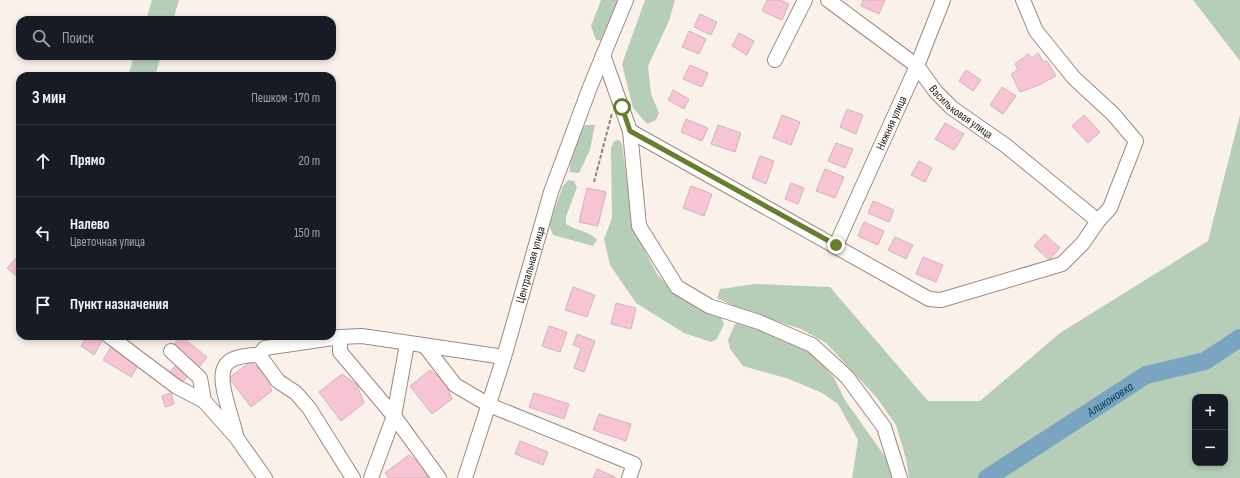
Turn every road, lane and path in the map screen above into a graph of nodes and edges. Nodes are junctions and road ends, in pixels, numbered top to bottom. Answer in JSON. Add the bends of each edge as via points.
{"nodes":[{"id":1,"x":626,"y":0,"type":"edge"},
{"id":2,"x":805,"y":0,"type":"edge"},
{"id":3,"x":828,"y":0,"type":"edge"},
{"id":4,"x":943,"y":0,"type":"edge"},
{"id":5,"x":1023,"y":0,"type":"edge"},
{"id":6,"x":603,"y":55,"type":"junction"},
{"id":7,"x":776,"y":60,"type":"dead end"},
{"id":8,"x":917,"y":66,"type":"junction"},
{"id":9,"x":622,"y":107,"type":"junction"},
{"id":10,"x":630,"y":131,"type":"junction"},
{"id":11,"x":594,"y":182,"type":"dead end"},
{"id":12,"x":1098,"y":221,"type":"junction"},
{"id":13,"x":836,"y":245,"type":"junction"},
{"id":14,"x":340,"y":337,"type":"junction"},
{"id":15,"x":336,"y":338,"type":"edge"},
{"id":16,"x":114,"y":340,"type":"edge"},
{"id":17,"x":320,"y":340,"type":"edge"},
{"id":18,"x":407,"y":344,"type":"junction"},
{"id":19,"x":425,"y":346,"type":"junction"},
{"id":20,"x":171,"y":351,"type":"dead end"},
{"id":21,"x":259,"y":355,"type":"junction"},
{"id":22,"x":504,"y":357,"type":"junction"},
{"id":23,"x":204,"y":401,"type":"junction"},
{"id":24,"x":489,"y":405,"type":"junction"},
{"id":25,"x":394,"y":416,"type":"junction"},
{"id":26,"x":236,"y":437,"type":"junction"},
{"id":27,"x":265,"y":478,"type":"edge"},
{"id":28,"x":354,"y":478,"type":"edge"},
{"id":29,"x":371,"y":478,"type":"edge"},
{"id":30,"x":439,"y":478,"type":"edge"},
{"id":31,"x":465,"y":478,"type":"edge"},
{"id":32,"x":629,"y":478,"type":"edge"},
{"id":33,"x":900,"y":478,"type":"edge"}],
"edges":[{"from":1,"to":6,"type":"street","name":"Центральная улица"},
{"from":2,"to":7,"type":"street"},
{"from":3,"to":8,"type":"street","name":"Васильковая улица"},
{"from":4,"to":8,"type":"street","name":"Нижняя улица"},
{"from":5,"to":12,"type":"street","via":[[1036,31],[1074,78],[1113,114],[1136,141],[1110,208]]},
{"from":6,"to":9,"type":"street"},
{"from":6,"to":22,"type":"street","name":"Центральная улица","via":[[551,192]]},
{"from":8,"to":12,"type":"street","name":"Васильковая улица","via":[[936,92],[952,108],[1005,145]]},
{"from":8,"to":13,"type":"street","name":"Нижняя улица"},
{"from":9,"to":10,"type":"street"},
{"from":9,"to":11,"type":"path","via":[[614,109],[610,117]]},
{"from":10,"to":13,"type":"street"},
{"from":10,"to":33,"type":"street","via":[[640,226],[677,287],[709,306],[759,322],[812,345],[847,377],[884,427]]},
{"from":12,"to":13,"type":"street","via":[[1083,243],[1062,264],[941,300],[929,299]]},
{"from":14,"to":15,"type":"street"},
{"from":14,"to":18,"type":"street","via":[[362,336]]},
{"from":14,"to":25,"type":"street","via":[[340,352]]},
{"from":16,"to":23,"type":"street","via":[[177,387]]},
{"from":17,"to":21,"type":"street","via":[[265,348]]},
{"from":18,"to":19,"type":"street"},
{"from":18,"to":25,"type":"street"},
{"from":19,"to":22,"type":"street"},
{"from":19,"to":24,"type":"street","via":[[455,385]]},
{"from":20,"to":23,"type":"street","via":[[200,378]]},
{"from":21,"to":26,"type":"street","via":[[236,358],[222,370],[222,382]]},
{"from":21,"to":28,"type":"street","via":[[278,381],[296,393],[309,408]]},
{"from":22,"to":24,"type":"street","name":"Центральная улица"},
{"from":23,"to":26,"type":"street"},
{"from":24,"to":31,"type":"street","name":"Центральная улица"},
{"from":24,"to":32,"type":"street","via":[[634,464]]},
{"from":25,"to":29,"type":"street"},
{"from":25,"to":30,"type":"street"},
{"from":26,"to":27,"type":"street"}]}
